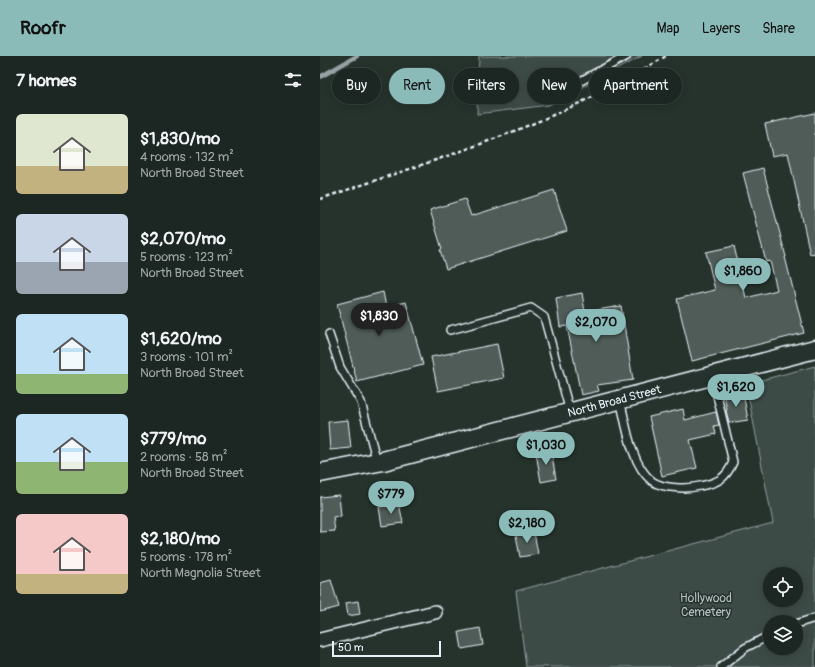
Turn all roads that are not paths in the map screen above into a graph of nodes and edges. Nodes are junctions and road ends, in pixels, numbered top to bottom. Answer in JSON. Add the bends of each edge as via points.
{"nodes":[{"id":1,"x":627,"y":56,"type":"edge"},
{"id":2,"x":581,"y":81,"type":"edge"},
{"id":3,"x":450,"y":330,"type":"dead end"},
{"id":4,"x":329,"y":334,"type":"dead end"},
{"id":5,"x":815,"y":349,"type":"edge"},
{"id":6,"x":712,"y":375,"type":"junction"},
{"id":7,"x":620,"y":399,"type":"junction"},
{"id":8,"x":570,"y":412,"type":"junction"},
{"id":9,"x":377,"y":463,"type":"junction"},
{"id":10,"x":320,"y":473,"type":"edge"},
{"id":11,"x":435,"y":612,"type":"dead end"},
{"id":12,"x":815,"y":618,"type":"edge"},
{"id":13,"x":803,"y":622,"type":"edge"},
{"id":14,"x":763,"y":639,"type":"edge"},
{"id":15,"x":320,"y":640,"type":"edge"},
{"id":16,"x":721,"y":667,"type":"edge"}],
"edges":[{"from":1,"to":2,"type":"lane"},
{"from":3,"to":8,"type":"lane","via":[[531,308],[544,318]]},
{"from":4,"to":9,"type":"lane","via":[[340,367],[361,402]]},
{"from":5,"to":6,"type":"street","name":"North Broad Street"},
{"from":6,"to":7,"type":"street","name":"North Broad Street"},
{"from":6,"to":7,"type":"lane","via":[[732,462],[723,479],[712,484],[683,489],[653,482],[640,466],[633,449]]},
{"from":7,"to":8,"type":"street","name":"North Broad Street"},
{"from":8,"to":9,"type":"street","name":"North Broad Street"},
{"from":9,"to":10,"type":"street","name":"North Broad Street"},
{"from":11,"to":15,"type":"street"},
{"from":12,"to":13,"type":"lane"},
{"from":14,"to":16,"type":"lane","via":[[745,648]]}]}
